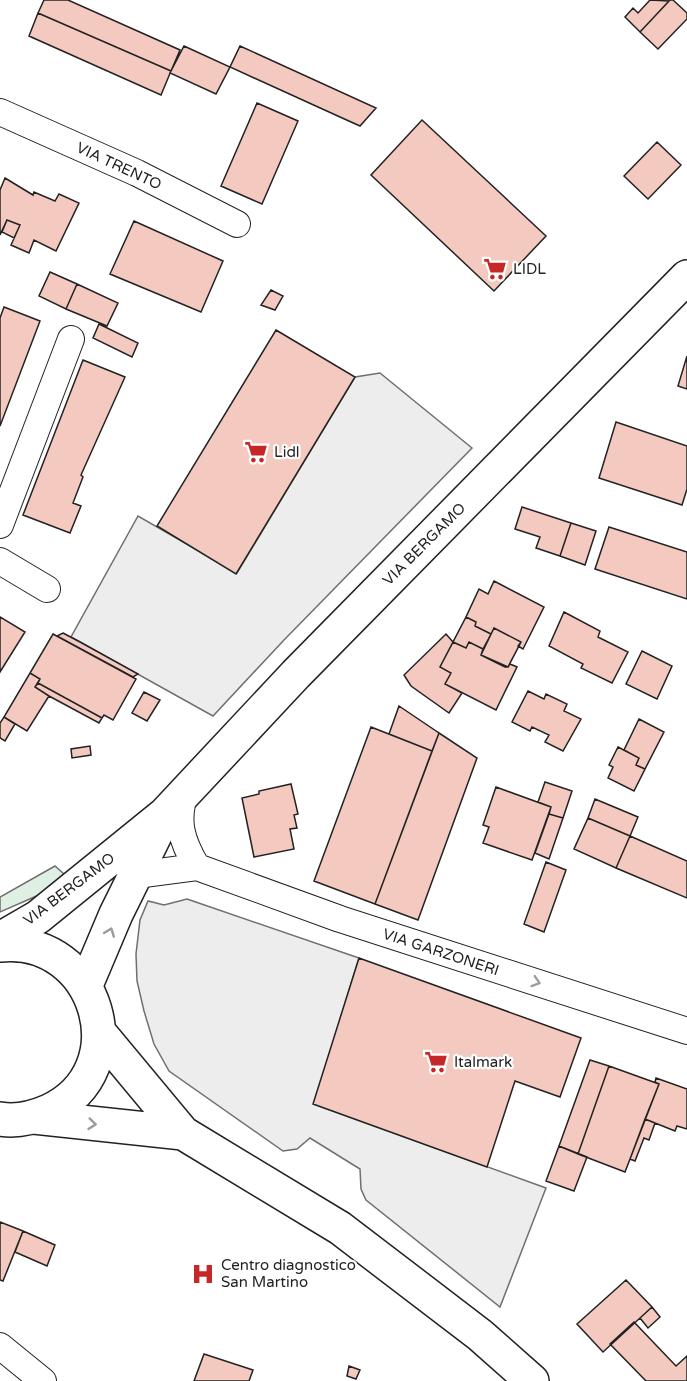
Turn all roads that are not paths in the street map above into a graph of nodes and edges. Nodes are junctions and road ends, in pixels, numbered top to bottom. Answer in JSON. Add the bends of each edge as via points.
{"nodes":[{"id":1,"x":0,"y":112,"type":"edge"},
{"id":2,"x":237,"y":224,"type":"dead end"},
{"id":3,"x":687,"y":277,"type":"edge"},
{"id":4,"x":71,"y":339,"type":"dead end"},
{"id":5,"x":0,"y":525,"type":"edge"},
{"id":6,"x":0,"y":561,"type":"edge"},
{"id":7,"x":47,"y":590,"type":"dead end"},
{"id":8,"x":175,"y":802,"type":"junction"},
{"id":9,"x":197,"y":867,"type":"junction"},
{"id":10,"x":136,"y":876,"type":"junction"},
{"id":11,"x":0,"y":939,"type":"edge"},
{"id":12,"x":0,"y":945,"type":"edge"},
{"id":13,"x":86,"y":985,"type":"junction"},
{"id":14,"x":687,"y":1031,"type":"edge"},
{"id":15,"x":99,"y":1032,"type":"junction"},
{"id":16,"x":34,"y":1117,"type":"junction"},
{"id":17,"x":0,"y":1119,"type":"edge"},
{"id":18,"x":183,"y":1133,"type":"junction"},
{"id":19,"x":0,"y":1346,"type":"edge"},
{"id":20,"x":43,"y":1381,"type":"edge"},
{"id":21,"x":532,"y":1381,"type":"edge"}],
"edges":[{"from":1,"to":2,"type":"street","name":"VIA TRENTO","via":[[137,173]]},
{"from":3,"to":8,"type":"main road","name":"VIA BERGAMO"},
{"from":4,"to":5,"type":"street"},
{"from":6,"to":7,"type":"street"},
{"from":8,"to":9,"type":"street","via":[[180,805],[180,835]]},
{"from":8,"to":10,"type":"main road","name":"VIA BERGAMO"},
{"from":8,"to":11,"type":"main road","name":"VIA BERGAMO","via":[[38,916]]},
{"from":9,"to":10,"type":"street","name":"VIA GARZONERI"},
{"from":9,"to":14,"type":"street","name":"VIA GARZONERI","one_way":true,"via":[[340,919]]},
{"from":13,"to":10,"type":"main road","name":"VIA BERGAMO","one_way":true},
{"from":12,"to":13,"type":"main road","via":[[43,950],[67,964]]},
{"from":13,"to":15,"type":"main road","via":[[96,1008]]},
{"from":15,"to":16,"type":"main road","via":[[94,1060],[81,1086],[60,1106]]},
{"from":15,"to":18,"type":"main road"},
{"from":16,"to":17,"type":"main road"},
{"from":16,"to":18,"type":"main road","one_way":true},
{"from":18,"to":21,"type":"main road","via":[[340,1228],[480,1335]]},
{"from":19,"to":20,"type":"street"}]}
